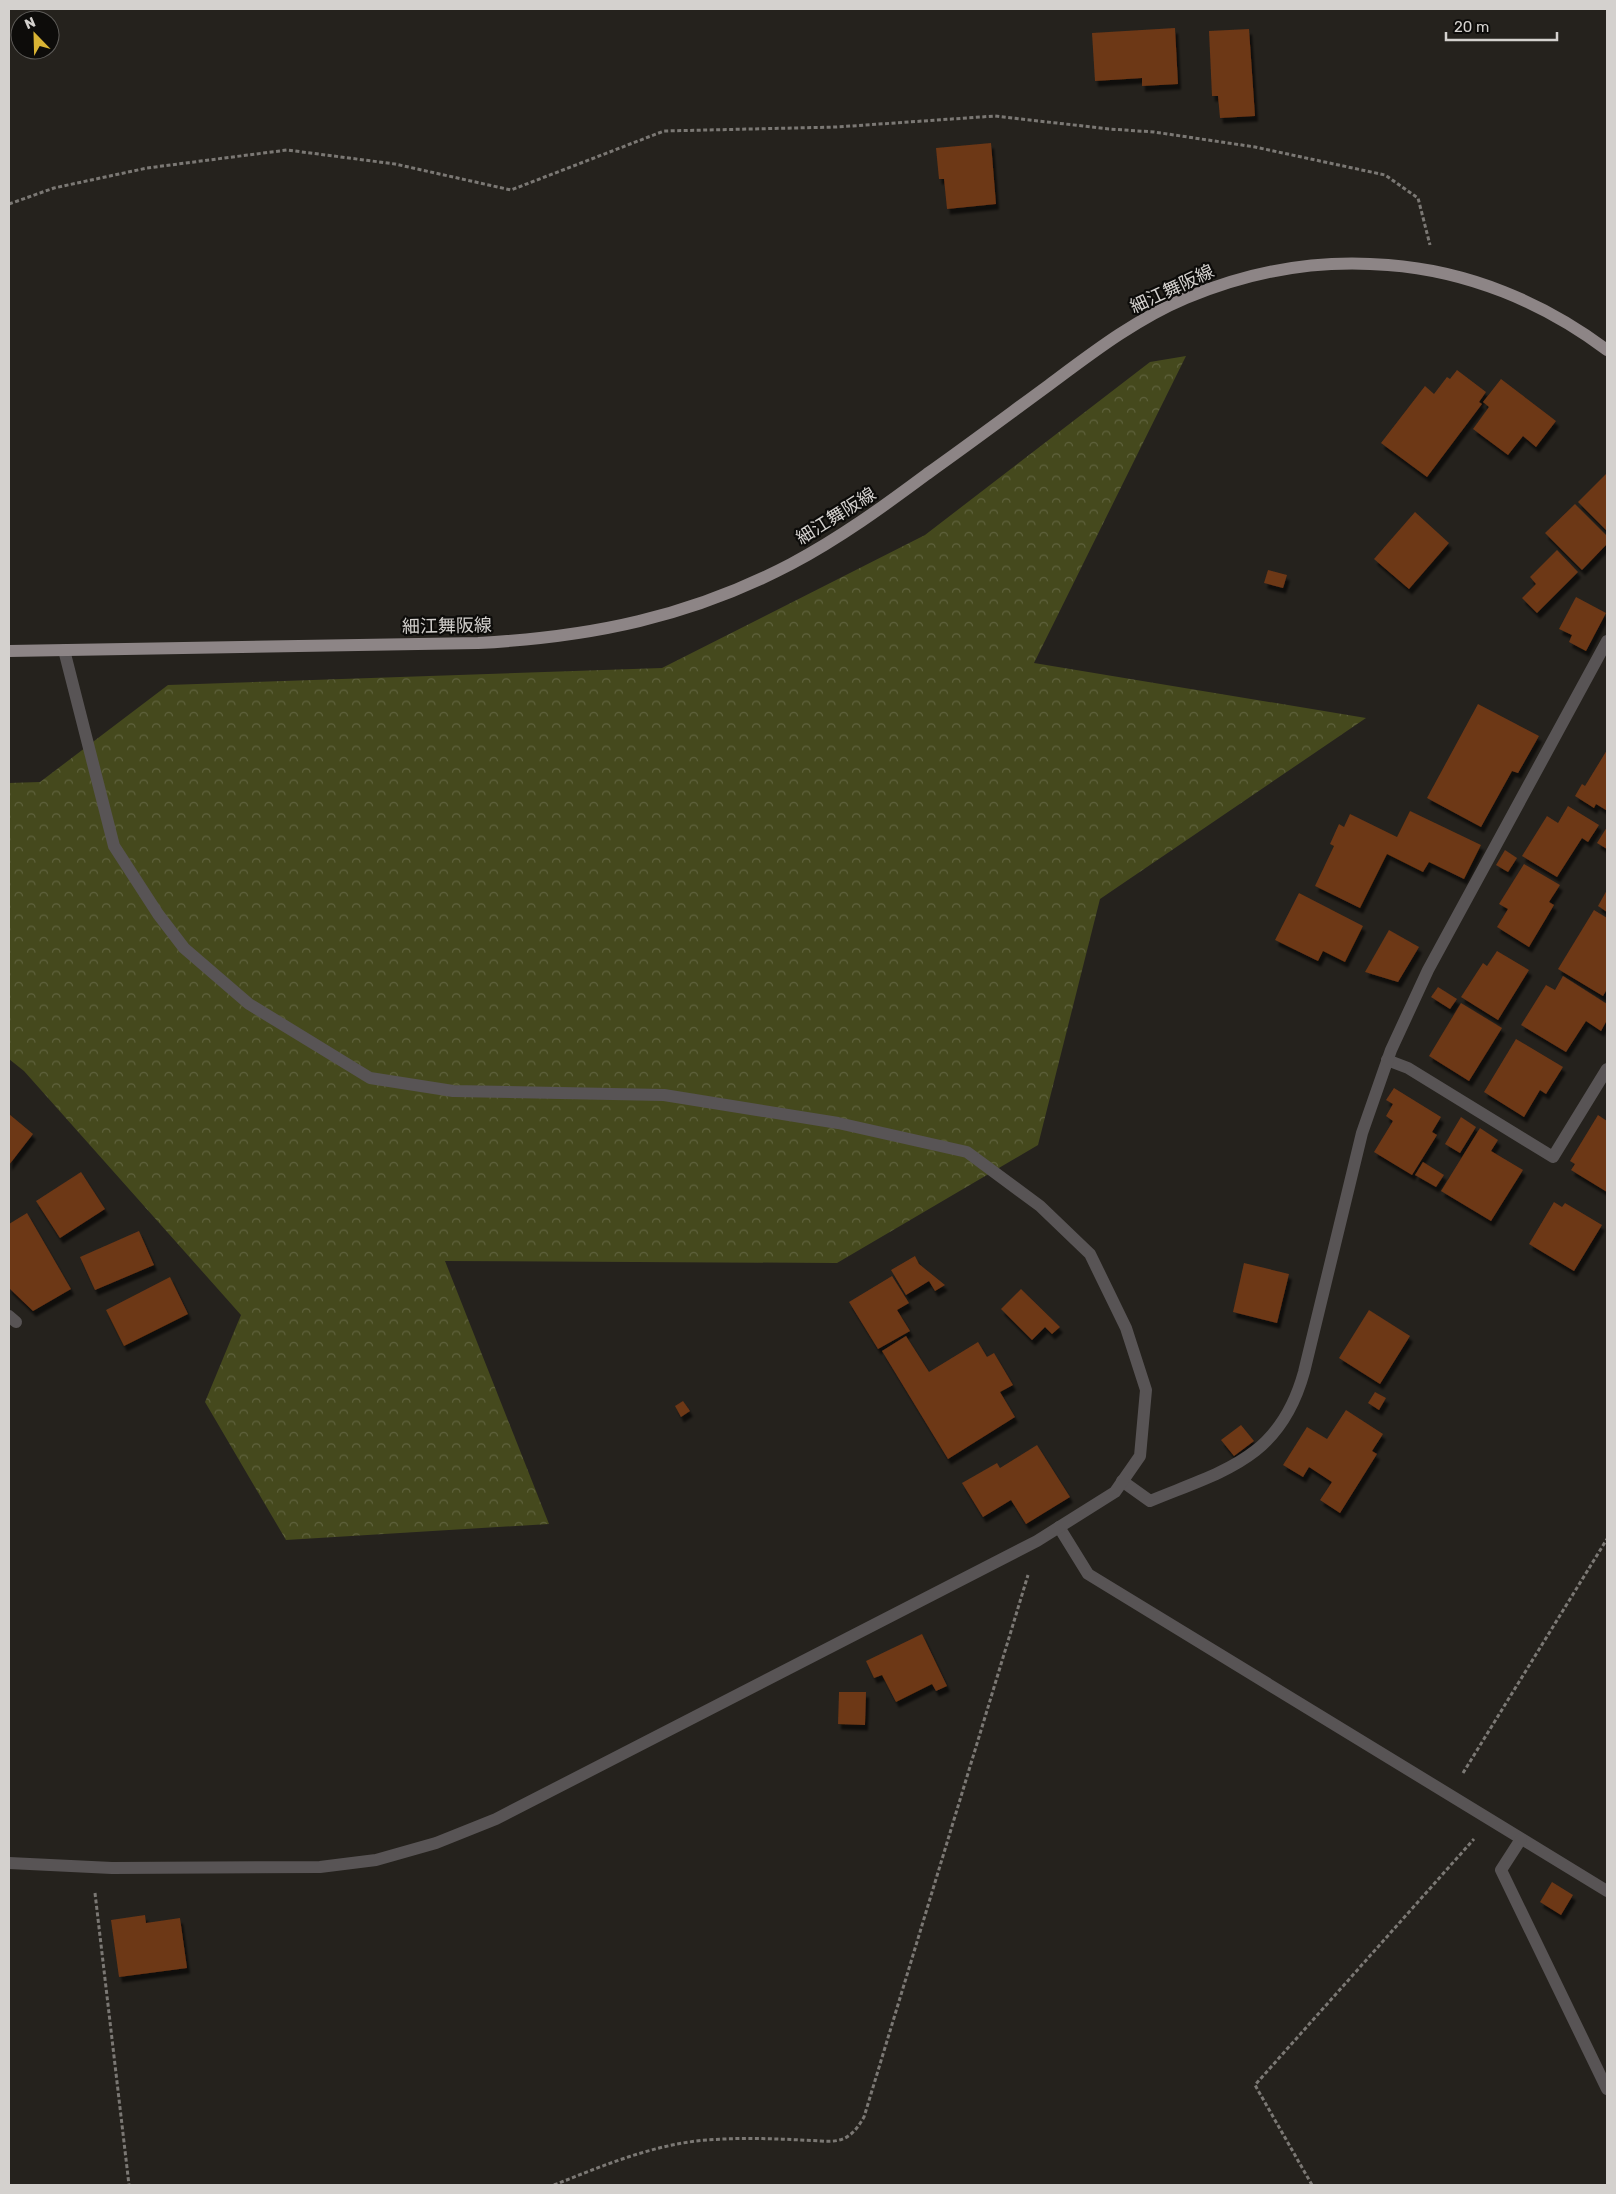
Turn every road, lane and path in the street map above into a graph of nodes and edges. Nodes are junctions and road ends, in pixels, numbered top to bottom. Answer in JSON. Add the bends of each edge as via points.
{"nodes":[{"id":1,"x":9,"y":204,"type":"edge"},
{"id":2,"x":1431,"y":271,"type":"junction"},
{"id":3,"x":1607,"y":350,"type":"edge"},
{"id":4,"x":1607,"y":641,"type":"edge"},
{"id":5,"x":64,"y":650,"type":"junction"},
{"id":6,"x":9,"y":651,"type":"edge"},
{"id":7,"x":1387,"y":1060,"type":"junction"},
{"id":8,"x":1607,"y":1069,"type":"edge"},
{"id":9,"x":1122,"y":1481,"type":"junction"},
{"id":10,"x":1058,"y":1527,"type":"junction"},
{"id":11,"x":1607,"y":1539,"type":"edge"},
{"id":12,"x":1024,"y":1548,"type":"junction"},
{"id":13,"x":1450,"y":1795,"type":"junction"},
{"id":14,"x":1487,"y":1818,"type":"junction"},
{"id":15,"x":1521,"y":1839,"type":"junction"},
{"id":16,"x":9,"y":1863,"type":"edge"},
{"id":17,"x":95,"y":1867,"type":"junction"},
{"id":18,"x":1607,"y":1891,"type":"edge"},
{"id":19,"x":1607,"y":2090,"type":"edge"},
{"id":20,"x":129,"y":2185,"type":"edge"},
{"id":21,"x":554,"y":2185,"type":"edge"},
{"id":22,"x":1312,"y":2185,"type":"edge"}],
"edges":[{"from":1,"to":2,"type":"path","via":[[54,188],[147,168],[287,150],[395,164],[511,190],[664,131],[837,127],[995,116],[1154,132],[1255,147],[1384,175],[1418,198],[1432,257]]},
{"from":2,"to":3,"type":"main road","name":"細江舞阪線","via":[[1465,278],[1526,301],[1583,332]]},
{"from":2,"to":5,"type":"main road","name":"細江舞阪線","via":[[1364,263],[1319,264],[1273,270],[1184,298],[1143,319],[1104,345],[838,537],[742,588],[639,622],[586,634],[478,643]]},
{"from":4,"to":7,"type":"street","via":[[1428,970]]},
{"from":5,"to":6,"type":"main road","name":"細江舞阪線"},
{"from":5,"to":9,"type":"street","via":[[114,846],[158,914],[184,948],[249,1004],[370,1078],[453,1091],[664,1095],[838,1123],[966,1152],[1040,1206],[1090,1254],[1126,1328],[1146,1390],[1140,1456]]},
{"from":7,"to":8,"type":"street","via":[[1408,1068],[1553,1157]]},
{"from":7,"to":9,"type":"street","via":[[1362,1132],[1304,1372],[1288,1415],[1263,1446],[1238,1464],[1150,1501]]},
{"from":9,"to":10,"type":"street","via":[[1115,1492]]},
{"from":10,"to":12,"type":"street"},
{"from":10,"to":13,"type":"street","via":[[1088,1574]]},
{"from":11,"to":13,"type":"path"},
{"from":12,"to":17,"type":"street","via":[[496,1819],[436,1843],[376,1860],[320,1867]]},
{"from":12,"to":21,"type":"path","via":[[1031,1562],[864,2117],[856,2132],[841,2140],[824,2142],[762,2137],[705,2140],[649,2151]]},
{"from":13,"to":14,"type":"street"},
{"from":14,"to":15,"type":"street"},
{"from":14,"to":22,"type":"path","via":[[1471,1844],[1255,2085]]},
{"from":15,"to":18,"type":"street"},
{"from":15,"to":19,"type":"street","via":[[1501,1870]]},
{"from":16,"to":17,"type":"street"},
{"from":17,"to":20,"type":"path","via":[[94,1887]]}]}
